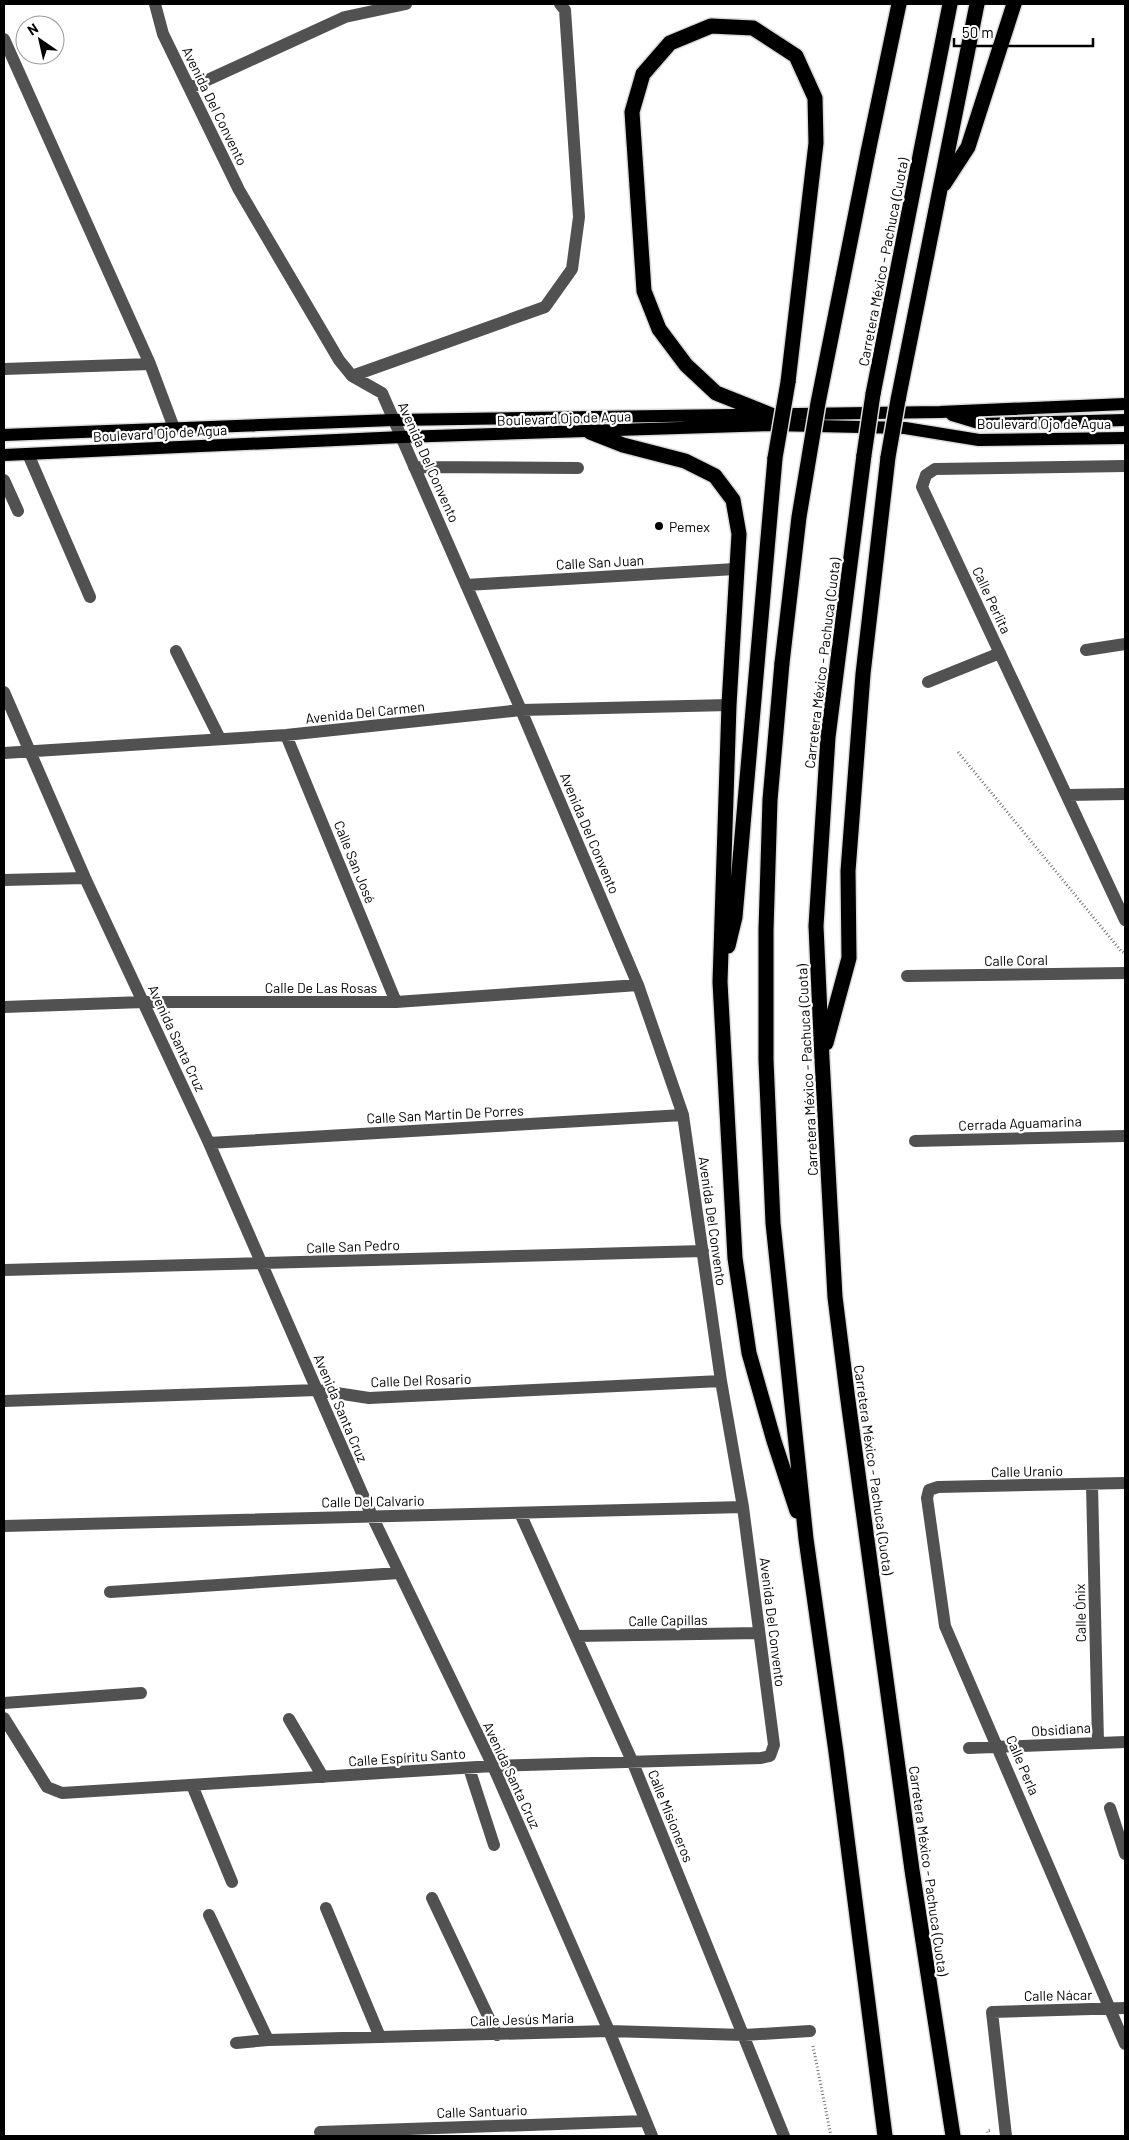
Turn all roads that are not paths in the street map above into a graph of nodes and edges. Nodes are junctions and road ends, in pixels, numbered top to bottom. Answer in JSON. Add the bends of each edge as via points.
{"nodes":[{"id":1,"x":155,"y":4,"type":"edge"},
{"id":2,"x":406,"y":4,"type":"edge"},
{"id":3,"x":560,"y":4,"type":"edge"},
{"id":4,"x":898,"y":4,"type":"edge"},
{"id":5,"x":950,"y":4,"type":"edge"},
{"id":6,"x":977,"y":4,"type":"edge"},
{"id":7,"x":1014,"y":4,"type":"edge"},
{"id":8,"x":4,"y":39,"type":"edge"},
{"id":9,"x":190,"y":88,"type":"junction"},
{"id":10,"x":939,"y":192,"type":"junction"},
{"id":11,"x":150,"y":364,"type":"junction"},
{"id":12,"x":4,"y":369,"type":"edge"},
{"id":13,"x":352,"y":376,"type":"junction"},
{"id":14,"x":1125,"y":404,"type":"edge"},
{"id":15,"x":940,"y":412,"type":"junction"},
{"id":16,"x":771,"y":415,"type":"junction"},
{"id":17,"x":393,"y":420,"type":"junction"},
{"id":18,"x":1125,"y":420,"type":"edge"},
{"id":19,"x":174,"y":428,"type":"junction"},
{"id":20,"x":590,"y":432,"type":"junction"},
{"id":21,"x":4,"y":435,"type":"edge"},
{"id":22,"x":402,"y":438,"type":"junction"},
{"id":23,"x":1125,"y":438,"type":"edge"},
{"id":24,"x":28,"y":454,"type":"junction"},
{"id":25,"x":4,"y":455,"type":"edge"},
{"id":26,"x":1125,"y":466,"type":"edge"},
{"id":27,"x":414,"y":467,"type":"junction"},
{"id":28,"x":578,"y":468,"type":"dead end"},
{"id":29,"x":4,"y":480,"type":"edge"},
{"id":30,"x":18,"y":511,"type":"dead end"},
{"id":31,"x":735,"y":569,"type":"junction"},
{"id":32,"x":466,"y":585,"type":"junction"},
{"id":33,"x":90,"y":597,"type":"dead end"},
{"id":34,"x":1125,"y":644,"type":"edge"},
{"id":35,"x":1086,"y":650,"type":"dead end"},
{"id":36,"x":176,"y":651,"type":"dead end"},
{"id":37,"x":1000,"y":653,"type":"junction"},
{"id":38,"x":928,"y":682,"type":"dead end"},
{"id":39,"x":4,"y":692,"type":"edge"},
{"id":40,"x":729,"y":705,"type":"junction"},
{"id":41,"x":521,"y":710,"type":"junction"},
{"id":42,"x":286,"y":735,"type":"junction"},
{"id":43,"x":220,"y":739,"type":"junction"},
{"id":44,"x":29,"y":752,"type":"junction"},
{"id":45,"x":4,"y":753,"type":"edge"},
{"id":46,"x":1125,"y":794,"type":"edge"},
{"id":47,"x":1067,"y":795,"type":"junction"},
{"id":48,"x":85,"y":878,"type":"junction"},
{"id":49,"x":4,"y":880,"type":"edge"},
{"id":50,"x":1125,"y":920,"type":"edge"},
{"id":51,"x":1125,"y":973,"type":"edge"},
{"id":52,"x":908,"y":976,"type":"dead end"},
{"id":53,"x":720,"y":982,"type":"junction"},
{"id":54,"x":638,"y":985,"type":"junction"},
{"id":55,"x":144,"y":1002,"type":"junction"},
{"id":56,"x":396,"y":1002,"type":"junction"},
{"id":57,"x":4,"y":1007,"type":"edge"},
{"id":58,"x":822,"y":1059,"type":"junction"},
{"id":59,"x":683,"y":1115,"type":"junction"},
{"id":60,"x":1125,"y":1136,"type":"edge"},
{"id":61,"x":915,"y":1141,"type":"dead end"},
{"id":62,"x":208,"y":1143,"type":"junction"},
{"id":63,"x":702,"y":1251,"type":"junction"},
{"id":64,"x":262,"y":1263,"type":"junction"},
{"id":65,"x":4,"y":1270,"type":"edge"},
{"id":66,"x":720,"y":1381,"type":"junction"},
{"id":67,"x":317,"y":1390,"type":"junction"},
{"id":68,"x":4,"y":1401,"type":"edge"},
{"id":69,"x":1125,"y":1484,"type":"edge"},
{"id":70,"x":1092,"y":1485,"type":"junction"},
{"id":71,"x":929,"y":1490,"type":"joint"},
{"id":72,"x":743,"y":1507,"type":"junction"},
{"id":73,"x":520,"y":1513,"type":"junction"},
{"id":74,"x":372,"y":1516,"type":"junction"},
{"id":75,"x":4,"y":1526,"type":"edge"},
{"id":76,"x":806,"y":1539,"type":"junction"},
{"id":77,"x":399,"y":1573,"type":"junction"},
{"id":78,"x":110,"y":1592,"type":"dead end"},
{"id":79,"x":758,"y":1633,"type":"junction"},
{"id":80,"x":577,"y":1636,"type":"junction"},
{"id":81,"x":141,"y":1693,"type":"dead end"},
{"id":82,"x":4,"y":1703,"type":"edge"},
{"id":83,"x":4,"y":1718,"type":"edge"},
{"id":84,"x":289,"y":1719,"type":"dead end"},
{"id":85,"x":1098,"y":1742,"type":"junction"},
{"id":86,"x":1125,"y":1742,"type":"edge"},
{"id":87,"x":969,"y":1748,"type":"dead end"},
{"id":88,"x":999,"y":1748,"type":"junction"},
{"id":89,"x":770,"y":1756,"type":"joint"},
{"id":90,"x":633,"y":1763,"type":"junction"},
{"id":91,"x":493,"y":1766,"type":"junction"},
{"id":92,"x":469,"y":1768,"type":"junction"},
{"id":93,"x":323,"y":1777,"type":"junction"},
{"id":94,"x":192,"y":1785,"type":"junction"},
{"id":95,"x":1110,"y":1808,"type":"dead end"},
{"id":96,"x":494,"y":1845,"type":"dead end"},
{"id":97,"x":1125,"y":1854,"type":"edge"},
{"id":98,"x":232,"y":1882,"type":"dead end"},
{"id":99,"x":432,"y":1898,"type":"dead end"},
{"id":100,"x":326,"y":1908,"type":"dead end"},
{"id":101,"x":209,"y":1915,"type":"dead end"},
{"id":102,"x":1125,"y":2008,"type":"edge"},
{"id":103,"x":1111,"y":2010,"type":"junction"},
{"id":104,"x":609,"y":2031,"type":"junction"},
{"id":105,"x":810,"y":2031,"type":"road end"},
{"id":106,"x":497,"y":2035,"type":"junction"},
{"id":107,"x":744,"y":2035,"type":"junction"},
{"id":108,"x":380,"y":2036,"type":"junction"},
{"id":109,"x":268,"y":2040,"type":"junction"},
{"id":110,"x":236,"y":2043,"type":"dead end"},
{"id":111,"x":1125,"y":2044,"type":"edge"},
{"id":112,"x":645,"y":2121,"type":"junction"},
{"id":113,"x":320,"y":2132,"type":"dead end"},
{"id":114,"x":652,"y":2136,"type":"edge"},
{"id":115,"x":784,"y":2136,"type":"edge"},
{"id":116,"x":884,"y":2136,"type":"edge"},
{"id":117,"x":953,"y":2136,"type":"edge"},
{"id":118,"x":1006,"y":2136,"type":"edge"}],
"edges":[{"from":1,"to":9,"type":"street","name":"Avenida Del Convento","via":[[163,34]]},
{"from":2,"to":9,"type":"street","via":[[345,17]]},
{"from":3,"to":13,"type":"street","via":[[565,10],[579,217],[572,270],[545,307]]},
{"from":4,"to":76,"type":"highway","bridge":true,"via":[[818,403],[799,517],[770,800],[766,920],[767,1108],[773,1223]]},
{"from":5,"to":58,"type":"highway","name":"Carretera México - Pachuca (Cuota)","bridge":true,"via":[[873,394],[828,737],[816,926]]},
{"from":6,"to":10,"type":"highway"},
{"from":7,"to":10,"type":"highway","via":[[968,147]]},
{"from":8,"to":11,"type":"street"},
{"from":9,"to":13,"type":"street","name":"Avenida Del Convento","via":[[239,190],[339,360]]},
{"from":10,"to":58,"type":"highway","bridge":true,"via":[[888,457],[848,871],[849,958]]},
{"from":11,"to":12,"type":"street"},
{"from":11,"to":19,"type":"street"},
{"from":13,"to":17,"type":"street","name":"Avenida Del Convento","via":[[382,393]]},
{"from":14,"to":15,"type":"main road","name":"Boulevard Ojo de Agua"},
{"from":15,"to":16,"type":"main road","name":"Boulevard Ojo de Agua"},
{"from":15,"to":18,"type":"main road","via":[[982,424]]},
{"from":16,"to":17,"type":"main road","name":"Boulevard Ojo de Agua"},
{"from":16,"to":53,"type":"highway","bridge":true,"via":[[716,393],[686,365],[658,329],[644,290],[632,112],[643,74],[670,43],[711,26],[753,28],[796,56],[815,98],[816,143],[788,382],[775,458],[735,917]]},
{"from":17,"to":19,"type":"main road","name":"Boulevard Ojo de Agua"},
{"from":17,"to":22,"type":"street","name":"Avenida Del Convento"},
{"from":19,"to":21,"type":"main road","name":"Boulevard Ojo de Agua"},
{"from":20,"to":22,"type":"main road","name":"Boulevard Ojo de Agua"},
{"from":20,"to":23,"type":"main road","name":"Boulevard Ojo de Agua","via":[[771,425],[904,428],[980,440]]},
{"from":20,"to":31,"type":"highway","via":[[623,445],[685,461],[715,476],[732,500],[738,534]]},
{"from":22,"to":24,"type":"main road","name":"Boulevard Ojo de Agua"},
{"from":22,"to":27,"type":"street","name":"Avenida Del Convento"},
{"from":24,"to":25,"type":"main road","name":"Boulevard Ojo de Agua"},
{"from":24,"to":33,"type":"street"},
{"from":26,"to":37,"type":"street","name":"Calle Perlita","via":[[935,469],[926,475],[922,487]]},
{"from":27,"to":28,"type":"street"},
{"from":27,"to":32,"type":"street","name":"Avenida Del Convento"},
{"from":29,"to":30,"type":"street"},
{"from":31,"to":32,"type":"street","name":"Calle San Juan"},
{"from":31,"to":40,"type":"highway"},
{"from":32,"to":41,"type":"street","name":"Avenida Del Convento"},
{"from":34,"to":35,"type":"street"},
{"from":36,"to":43,"type":"street"},
{"from":37,"to":38,"type":"street"},
{"from":37,"to":47,"type":"street","name":"Calle Perlita"},
{"from":39,"to":44,"type":"street","name":"Avenida Santa Cruz"},
{"from":40,"to":41,"type":"street","name":"Avenida Del Carmen"},
{"from":40,"to":53,"type":"highway"},
{"from":41,"to":42,"type":"street","name":"Avenida Del Carmen"},
{"from":41,"to":54,"type":"street","name":"Avenida Del Convento"},
{"from":42,"to":43,"type":"street","name":"Avenida Del Carmen"},
{"from":42,"to":56,"type":"street","name":"Calle San José"},
{"from":43,"to":44,"type":"street","name":"Avenida Del Carmen"},
{"from":44,"to":45,"type":"street","name":"Avenida Del Carmen"},
{"from":44,"to":48,"type":"street","name":"Avenida Santa Cruz"},
{"from":46,"to":47,"type":"street"},
{"from":47,"to":50,"type":"street","name":"Calle Perlita"},
{"from":48,"to":49,"type":"street"},
{"from":48,"to":55,"type":"street","name":"Avenida Santa Cruz"},
{"from":51,"to":52,"type":"street","name":"Calle Coral"},
{"from":53,"to":76,"type":"highway","via":[[735,1258],[749,1353]]},
{"from":54,"to":56,"type":"street","name":"Calle De Las Rosas"},
{"from":54,"to":59,"type":"street","name":"Avenida Del Convento"},
{"from":55,"to":56,"type":"street","name":"Calle De Las Rosas"},
{"from":55,"to":57,"type":"street","name":"Calle De Las Rosas"},
{"from":55,"to":62,"type":"street","name":"Avenida Santa Cruz"},
{"from":58,"to":117,"type":"highway","name":"Carretera México - Pachuca (Cuota)","via":[[835,1297],[912,1870]]},
{"from":59,"to":62,"type":"street","name":"Calle San Martín De Porres"},
{"from":59,"to":63,"type":"street","name":"Avenida Del Convento"},
{"from":60,"to":61,"type":"street","name":"Cerrada Aguamarina"},
{"from":62,"to":64,"type":"street","name":"Avenida Santa Cruz"},
{"from":63,"to":64,"type":"street","name":"Calle San Pedro"},
{"from":63,"to":66,"type":"street","name":"Avenida Del Convento"},
{"from":64,"to":65,"type":"street","name":"Calle San Pedro"},
{"from":64,"to":67,"type":"street","name":"Avenida Santa Cruz"},
{"from":66,"to":67,"type":"street","name":"Calle Del Rosario","via":[[369,1398]]},
{"from":66,"to":72,"type":"street","name":"Avenida Del Convento"},
{"from":67,"to":68,"type":"street","name":"Calle Del Rosario"},
{"from":67,"to":74,"type":"street","name":"Avenida Santa Cruz"},
{"from":69,"to":70,"type":"street","name":"Calle Uranio"},
{"from":70,"to":71,"type":"street","name":"Calle Uranio","via":[[938,1487]]},
{"from":70,"to":85,"type":"street","name":"Calle Ónix"},
{"from":71,"to":88,"type":"street","name":"Calle Perla","via":[[927,1498],[945,1626]]},
{"from":72,"to":73,"type":"street","name":"Calle Del Calvario"},
{"from":72,"to":79,"type":"street","name":"Avenida Del Convento"},
{"from":73,"to":74,"type":"street","name":"Calle Del Calvario"},
{"from":73,"to":80,"type":"street","name":"Calle Misioneros"},
{"from":74,"to":75,"type":"street","name":"Calle Del Calvario"},
{"from":74,"to":77,"type":"street","name":"Avenida Santa Cruz"},
{"from":76,"to":116,"type":"highway"},
{"from":77,"to":78,"type":"street"},
{"from":77,"to":91,"type":"street","name":"Avenida Santa Cruz"},
{"from":79,"to":80,"type":"street","name":"Calle Capillas"},
{"from":79,"to":89,"type":"street","name":"Avenida Del Convento","via":[[774,1745]]},
{"from":80,"to":90,"type":"street","name":"Calle Misioneros"},
{"from":81,"to":82,"type":"street"},
{"from":83,"to":94,"type":"street","name":"Calle Espíritu Santo","via":[[47,1787],[62,1793]]},
{"from":84,"to":93,"type":"street"},
{"from":85,"to":86,"type":"street","name":"Obsidiana"},
{"from":85,"to":88,"type":"street","name":"Obsidiana"},
{"from":87,"to":88,"type":"street","name":"Obsidiana"},
{"from":88,"to":103,"type":"street","name":"Calle Perla"},
{"from":89,"to":90,"type":"street","name":"Calle Espíritu Santo"},
{"from":90,"to":91,"type":"street","name":"Calle Espíritu Santo"},
{"from":90,"to":107,"type":"street","name":"Calle Misioneros"},
{"from":91,"to":92,"type":"street","name":"Calle Espíritu Santo"},
{"from":91,"to":104,"type":"street","name":"Avenida Santa Cruz"},
{"from":92,"to":93,"type":"street","name":"Calle Espíritu Santo"},
{"from":92,"to":96,"type":"street"},
{"from":93,"to":94,"type":"street","name":"Calle Espíritu Santo"},
{"from":94,"to":98,"type":"street"},
{"from":95,"to":97,"type":"street"},
{"from":99,"to":106,"type":"street"},
{"from":100,"to":108,"type":"street"},
{"from":101,"to":109,"type":"street"},
{"from":102,"to":103,"type":"street","name":"Calle Nácar"},
{"from":103,"to":111,"type":"street","name":"Calle Perla"},
{"from":103,"to":118,"type":"street","name":"Calle Nácar","via":[[992,2012]]},
{"from":104,"to":106,"type":"street","name":"Calle Jesús María"},
{"from":104,"to":107,"type":"street","name":"Calle Jesús María"},
{"from":104,"to":112,"type":"street","name":"Avenida Santa Cruz"},
{"from":105,"to":107,"type":"street","name":"Calle Jesús María"},
{"from":106,"to":108,"type":"street","name":"Calle Jesús María"},
{"from":107,"to":115,"type":"street","name":"Calle Misioneros"},
{"from":108,"to":109,"type":"street","name":"Calle Jesús María"},
{"from":109,"to":110,"type":"street","name":"Calle Jesús María"},
{"from":112,"to":113,"type":"street","name":"Calle Santuario"},
{"from":112,"to":114,"type":"street","name":"Avenida Santa Cruz"}]}
